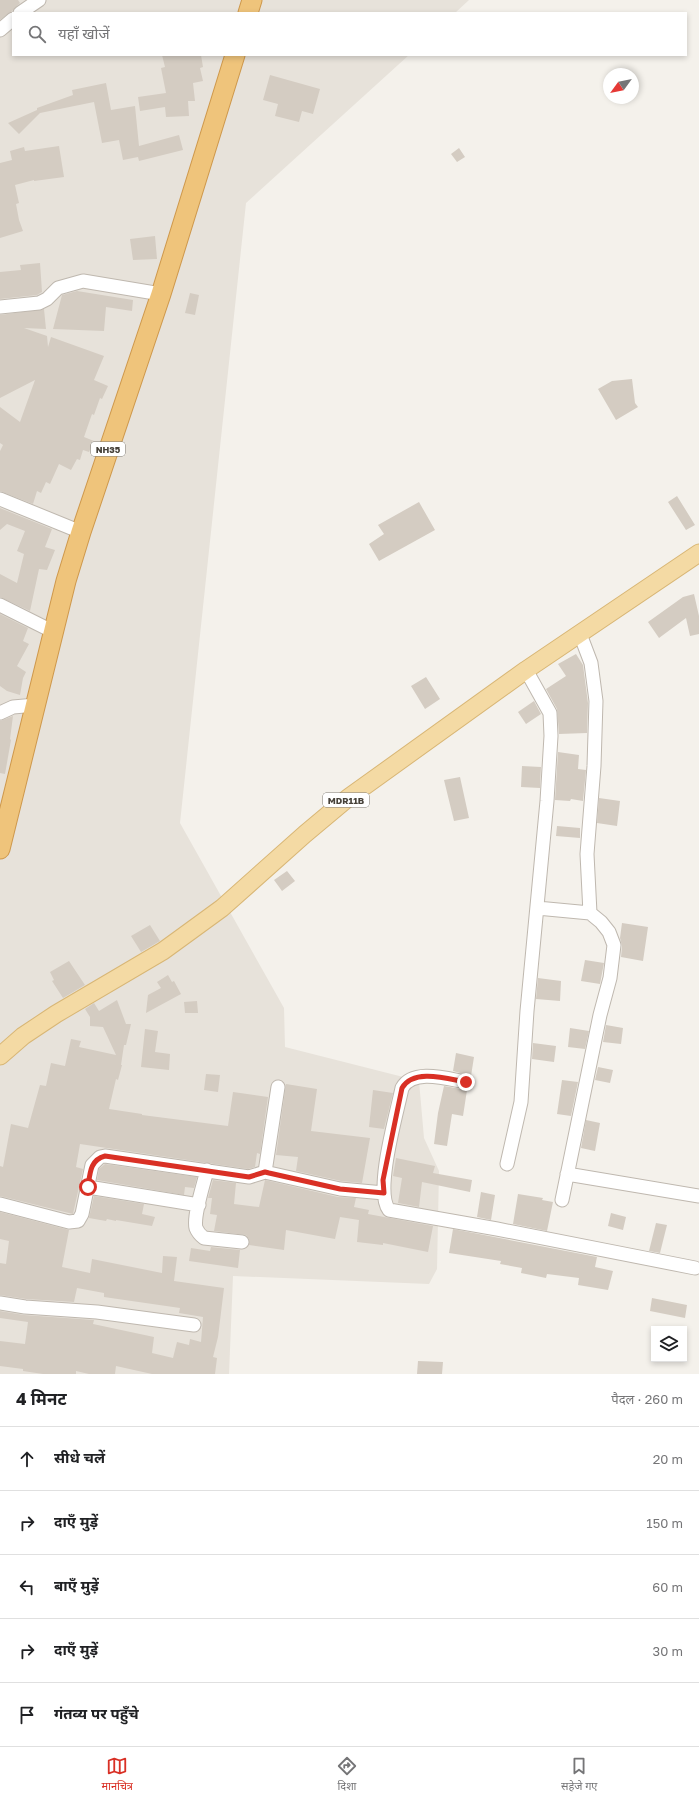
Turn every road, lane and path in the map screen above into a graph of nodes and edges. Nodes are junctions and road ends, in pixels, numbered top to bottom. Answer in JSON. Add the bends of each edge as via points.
{"nodes":[{"id":1,"x":39,"y":0,"type":"edge"},
{"id":2,"x":252,"y":0,"type":"edge"},
{"id":3,"x":21,"y":12,"type":"edge"},
{"id":4,"x":248,"y":12,"type":"edge"},
{"id":5,"x":12,"y":20,"type":"edge"},
{"id":6,"x":0,"y":30,"type":"edge"},
{"id":7,"x":235,"y":56,"type":"edge"},
{"id":8,"x":161,"y":294,"type":"junction"},
{"id":9,"x":0,"y":307,"type":"edge"},
{"id":10,"x":0,"y":499,"type":"edge"},
{"id":11,"x":81,"y":532,"type":"junction"},
{"id":12,"x":699,"y":553,"type":"edge"},
{"id":13,"x":0,"y":605,"type":"edge"},
{"id":14,"x":54,"y":632,"type":"junction"},
{"id":15,"x":580,"y":634,"type":"junction"},
{"id":16,"x":526,"y":670,"type":"junction"},
{"id":17,"x":36,"y":705,"type":"junction"},
{"id":18,"x":0,"y":712,"type":"edge"},
{"id":19,"x":0,"y":849,"type":"edge"},
{"id":20,"x":537,"y":908,"type":"junction"},
{"id":21,"x":590,"y":913,"type":"junction"},
{"id":22,"x":0,"y":1056,"type":"edge"},
{"id":23,"x":466,"y":1082,"type":"dead end"},
{"id":24,"x":278,"y":1087,"type":"dead end"},
{"id":25,"x":507,"y":1164,"type":"dead end"},
{"id":26,"x":207,"y":1170,"type":"junction"},
{"id":27,"x":265,"y":1172,"type":"junction"},
{"id":28,"x":568,"y":1174,"type":"junction"},
{"id":29,"x":88,"y":1187,"type":"junction"},
{"id":30,"x":384,"y":1193,"type":"junction"},
{"id":31,"x":699,"y":1196,"type":"edge"},
{"id":32,"x":562,"y":1200,"type":"dead end"},
{"id":33,"x":0,"y":1204,"type":"edge"},
{"id":34,"x":199,"y":1205,"type":"junction"},
{"id":35,"x":242,"y":1242,"type":"dead end"},
{"id":36,"x":695,"y":1268,"type":"dead end"},
{"id":37,"x":0,"y":1303,"type":"edge"},
{"id":38,"x":194,"y":1325,"type":"dead end"}],
"edges":[{"from":1,"to":3,"type":"street"},
{"from":2,"to":4,"type":"highway"},
{"from":5,"to":6,"type":"street"},
{"from":7,"to":8,"type":"highway","number":"NH35"},
{"from":8,"to":9,"type":"street","via":[[83,281],[58,288],[40,303]]},
{"from":8,"to":11,"type":"highway","number":"NH35"},
{"from":10,"to":11,"type":"street"},
{"from":11,"to":14,"type":"highway","number":"NH35"},
{"from":12,"to":15,"type":"main road","number":"MDR11B"},
{"from":13,"to":14,"type":"street"},
{"from":14,"to":17,"type":"highway","number":"NH35"},
{"from":15,"to":16,"type":"main road","number":"MDR11B"},
{"from":15,"to":21,"type":"street","via":[[591,663],[596,701],[587,854]]},
{"from":16,"to":20,"type":"street","via":[[550,713],[551,722]]},
{"from":16,"to":22,"type":"main road","number":"MDR11B","via":[[348,798],[222,908],[162,951],[56,1014],[23,1036]]},
{"from":17,"to":18,"type":"street","via":[[13,707]]},
{"from":17,"to":19,"type":"highway","number":"NH35"},
{"from":20,"to":21,"type":"street"},
{"from":20,"to":25,"type":"street","via":[[521,1102]]},
{"from":21,"to":28,"type":"street","via":[[609,932],[614,945],[610,978],[600,1015]]},
{"from":23,"to":30,"type":"street","via":[[424,1076],[404,1084],[383,1180]]},
{"from":24,"to":27,"type":"street"},
{"from":26,"to":27,"type":"street","via":[[249,1177]]},
{"from":26,"to":29,"type":"street","via":[[105,1156],[100,1157],[92,1165]]},
{"from":26,"to":34,"type":"street"},
{"from":27,"to":30,"type":"street","via":[[340,1189]]},
{"from":28,"to":31,"type":"street"},
{"from":28,"to":32,"type":"street"},
{"from":29,"to":33,"type":"street","via":[[81,1218],[74,1223]]},
{"from":29,"to":34,"type":"street"},
{"from":30,"to":36,"type":"street","via":[[386,1206],[394,1212],[497,1229]]},
{"from":34,"to":35,"type":"street","via":[[196,1226],[199,1234],[204,1238]]},
{"from":37,"to":38,"type":"street"}]}
